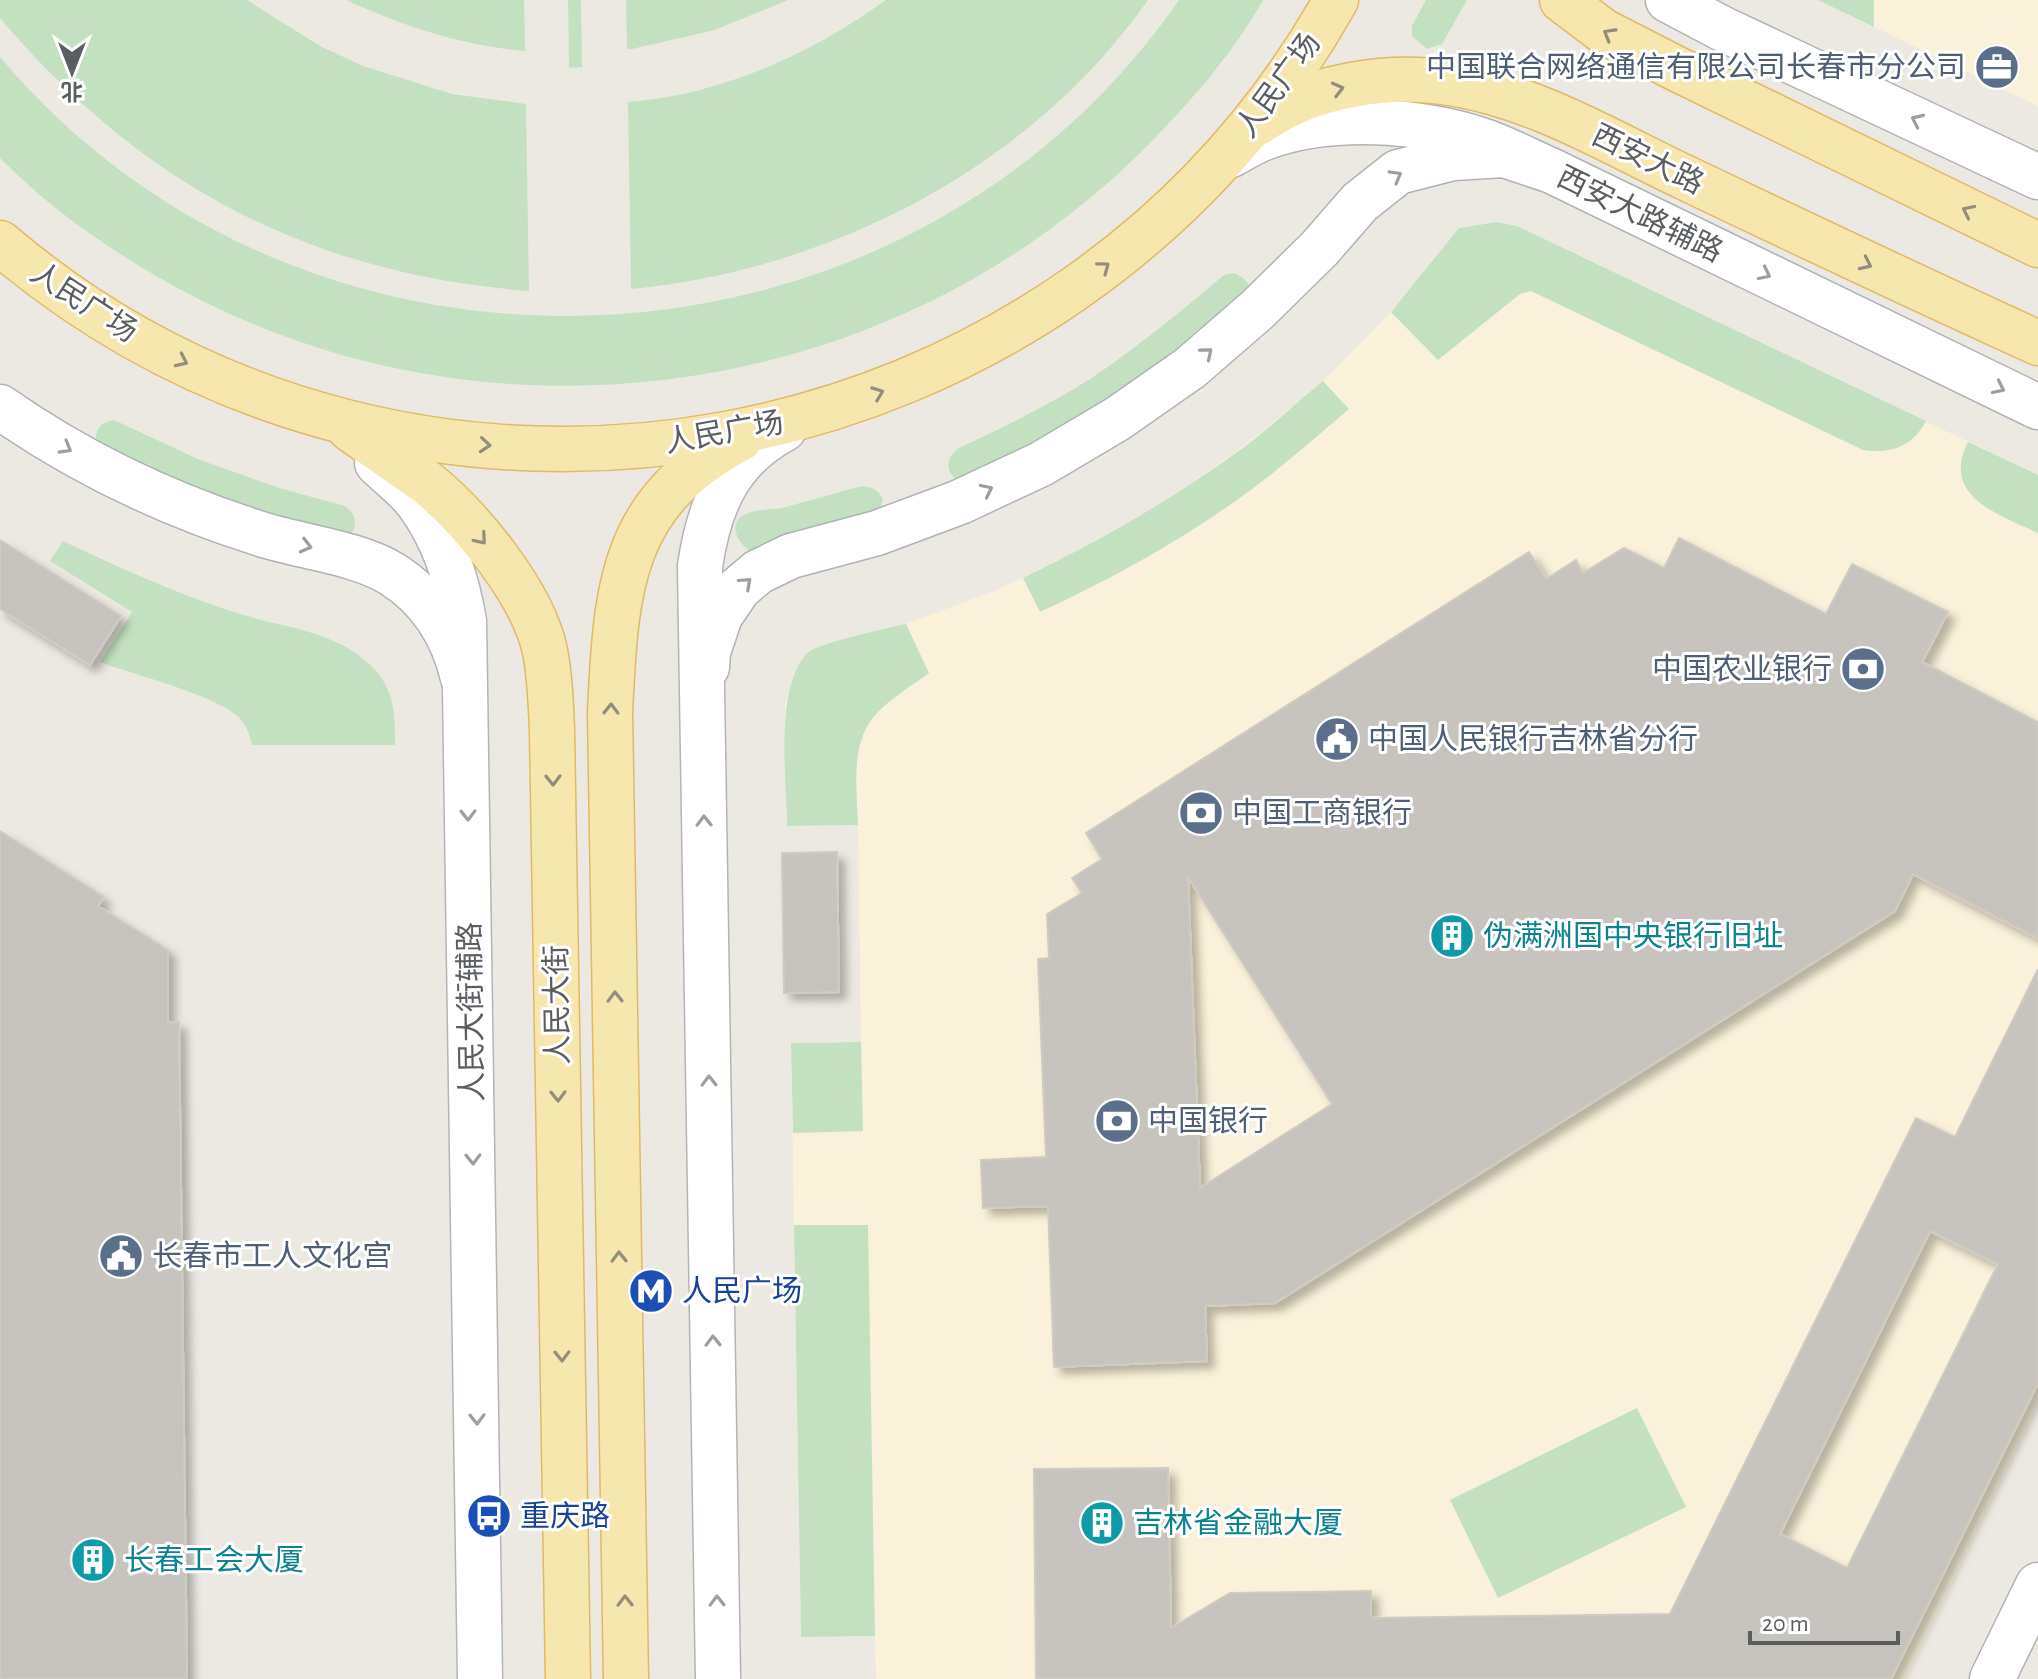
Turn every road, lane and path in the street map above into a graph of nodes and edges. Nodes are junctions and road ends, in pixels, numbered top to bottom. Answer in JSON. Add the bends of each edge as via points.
{"nodes":[{"id":1,"x":1336,"y":0,"type":"edge"},
{"id":2,"x":1562,"y":0,"type":"edge"},
{"id":3,"x":1668,"y":0,"type":"edge"},
{"id":4,"x":1232,"y":147,"type":"junction"},
{"id":5,"x":1552,"y":171,"type":"junction"},
{"id":6,"x":2038,"y":177,"type":"edge"},
{"id":7,"x":0,"y":243,"type":"edge"},
{"id":8,"x":2038,"y":245,"type":"edge"},
{"id":9,"x":2038,"y":343,"type":"edge"},
{"id":10,"x":0,"y":407,"type":"edge"},
{"id":11,"x":2038,"y":407,"type":"edge"},
{"id":12,"x":319,"y":414,"type":"junction"},
{"id":13,"x":809,"y":415,"type":"junction"},
{"id":14,"x":762,"y":428,"type":"junction"},
{"id":15,"x":466,"y":704,"type":"junction"},
{"id":16,"x":702,"y":705,"type":"junction"},
{"id":17,"x":2038,"y":1585,"type":"edge"},
{"id":18,"x":480,"y":1679,"type":"edge"},
{"id":19,"x":568,"y":1679,"type":"edge"},
{"id":20,"x":626,"y":1679,"type":"edge"},
{"id":21,"x":718,"y":1679,"type":"edge"},
{"id":22,"x":1992,"y":1679,"type":"edge"}],
"edges":[{"from":1,"to":4,"type":"main road","name":"人民广场","via":[[1270,102]]},
{"from":8,"to":2,"type":"main road","one_way":true,"via":[[1651,56],[1603,31]]},
{"from":6,"to":3,"type":"street","one_way":true},
{"from":4,"to":5,"type":"street","name":"西安大路辅路","via":[[1303,127],[1352,122],[1448,131]]},
{"from":4,"to":9,"type":"main road","name":"西安大路","one_way":true,"via":[[1272,113],[1303,98],[1356,85],[1455,84],[1510,98],[1578,125]]},
{"from":13,"to":4,"type":"main road","name":"人民广场","one_way":true,"via":[[909,381],[1045,309],[1168,214]]},
{"from":5,"to":11,"type":"street","name":"西安大路辅路","one_way":true},
{"from":16,"to":5,"type":"street","one_way":true,"via":[[708,652],[720,616],[758,572],[791,556],[877,533],[960,502],[1041,464],[1117,419],[1190,368],[1257,310],[1360,202],[1398,172],[1453,158],[1504,155]]},
{"from":7,"to":12,"type":"main road","name":"人民广场","one_way":true,"via":[[94,313],[161,351]]},
{"from":10,"to":15,"type":"street","one_way":true,"via":[[100,468],[181,505],[392,574],[440,619],[457,652]]},
{"from":12,"to":14,"type":"main road","name":"人民广场","one_way":true,"via":[[455,442],[531,449],[624,448]]},
{"from":12,"to":15,"type":"street","name":"人民大街辅路","via":[[417,502],[441,543],[458,585],[464,621]]},
{"from":12,"to":19,"type":"main road","name":"人民大街","one_way":true,"via":[[428,484],[464,519],[520,591],[544,648],[552,731]]},
{"from":13,"to":14,"type":"main road","name":"人民广场"},
{"from":13,"to":16,"type":"street","via":[[764,440],[739,465],[706,526],[700,566]]},
{"from":20,"to":14,"type":"main road","name":"人民大街","one_way":true,"via":[[610,712],[614,638],[629,557],[647,519],[670,488],[697,465]]},
{"from":15,"to":18,"type":"street","name":"人民大街辅路","one_way":true},
{"from":21,"to":16,"type":"street","one_way":true},
{"from":17,"to":22,"type":"street"}]}
